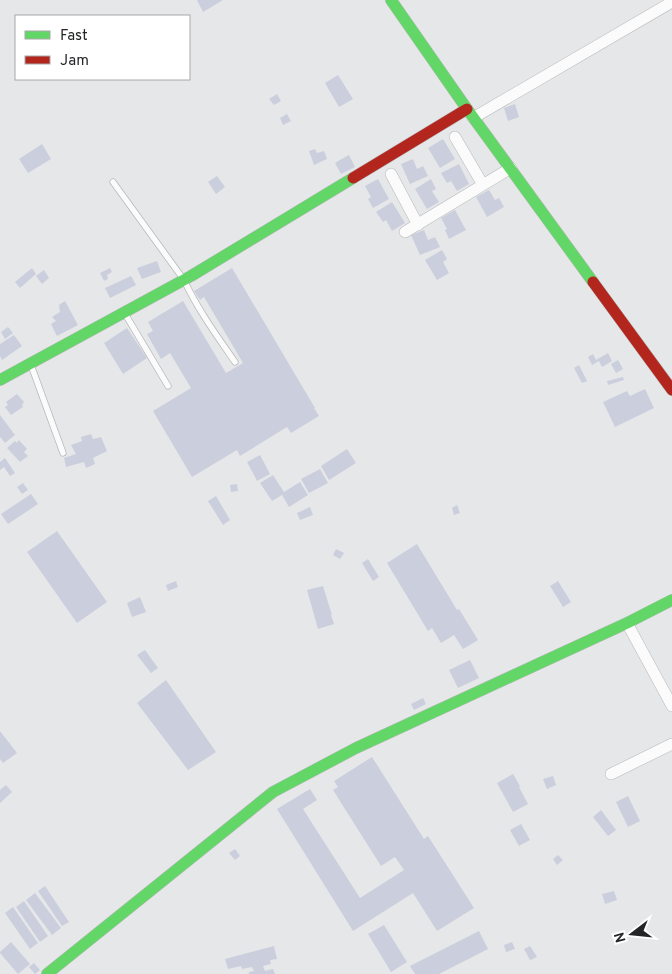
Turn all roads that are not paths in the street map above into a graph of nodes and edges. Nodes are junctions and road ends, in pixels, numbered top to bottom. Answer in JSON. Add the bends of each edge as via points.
{"nodes":[{"id":1,"x":391,"y":0,"type":"edge"},
{"id":2,"x":672,"y":2,"type":"edge"},
{"id":3,"x":470,"y":113,"type":"junction"},
{"id":4,"x":455,"y":137,"type":"dead end"},
{"id":5,"x":511,"y":168,"type":"junction"},
{"id":6,"x":391,"y":174,"type":"dead end"},
{"id":7,"x":113,"y":182,"type":"dead end"},
{"id":8,"x":483,"y":185,"type":"junction"},
{"id":9,"x":418,"y":224,"type":"junction"},
{"id":10,"x":405,"y":232,"type":"dead end"},
{"id":11,"x":184,"y":280,"type":"junction"},
{"id":12,"x":124,"y":312,"type":"junction"},
{"id":13,"x":235,"y":362,"type":"dead end"},
{"id":14,"x":30,"y":364,"type":"junction"},
{"id":15,"x":0,"y":380,"type":"edge"},
{"id":16,"x":168,"y":386,"type":"dead end"},
{"id":17,"x":672,"y":390,"type":"edge"},
{"id":18,"x":62,"y":453,"type":"dead end"},
{"id":19,"x":672,"y":600,"type":"edge"},
{"id":20,"x":627,"y":623,"type":"junction"},
{"id":21,"x":672,"y":706,"type":"edge"},
{"id":22,"x":672,"y":744,"type":"edge"},
{"id":23,"x":611,"y":774,"type":"dead end"},
{"id":24,"x":47,"y":974,"type":"edge"}],
"edges":[{"from":1,"to":3,"type":"street"},
{"from":2,"to":3,"type":"street"},
{"from":3,"to":5,"type":"street"},
{"from":3,"to":11,"type":"street"},
{"from":4,"to":8,"type":"street"},
{"from":5,"to":8,"type":"street"},
{"from":5,"to":17,"type":"street"},
{"from":6,"to":9,"type":"street"},
{"from":7,"to":11,"type":"lane"},
{"from":8,"to":9,"type":"street"},
{"from":9,"to":10,"type":"street"},
{"from":11,"to":12,"type":"street"},
{"from":11,"to":13,"type":"lane","via":[[196,305]]},
{"from":12,"to":14,"type":"street"},
{"from":12,"to":16,"type":"lane"},
{"from":14,"to":15,"type":"street"},
{"from":14,"to":18,"type":"lane"},
{"from":19,"to":20,"type":"street"},
{"from":20,"to":21,"type":"street"},
{"from":20,"to":24,"type":"street","via":[[365,744],[273,792]]},
{"from":22,"to":23,"type":"street"}]}
